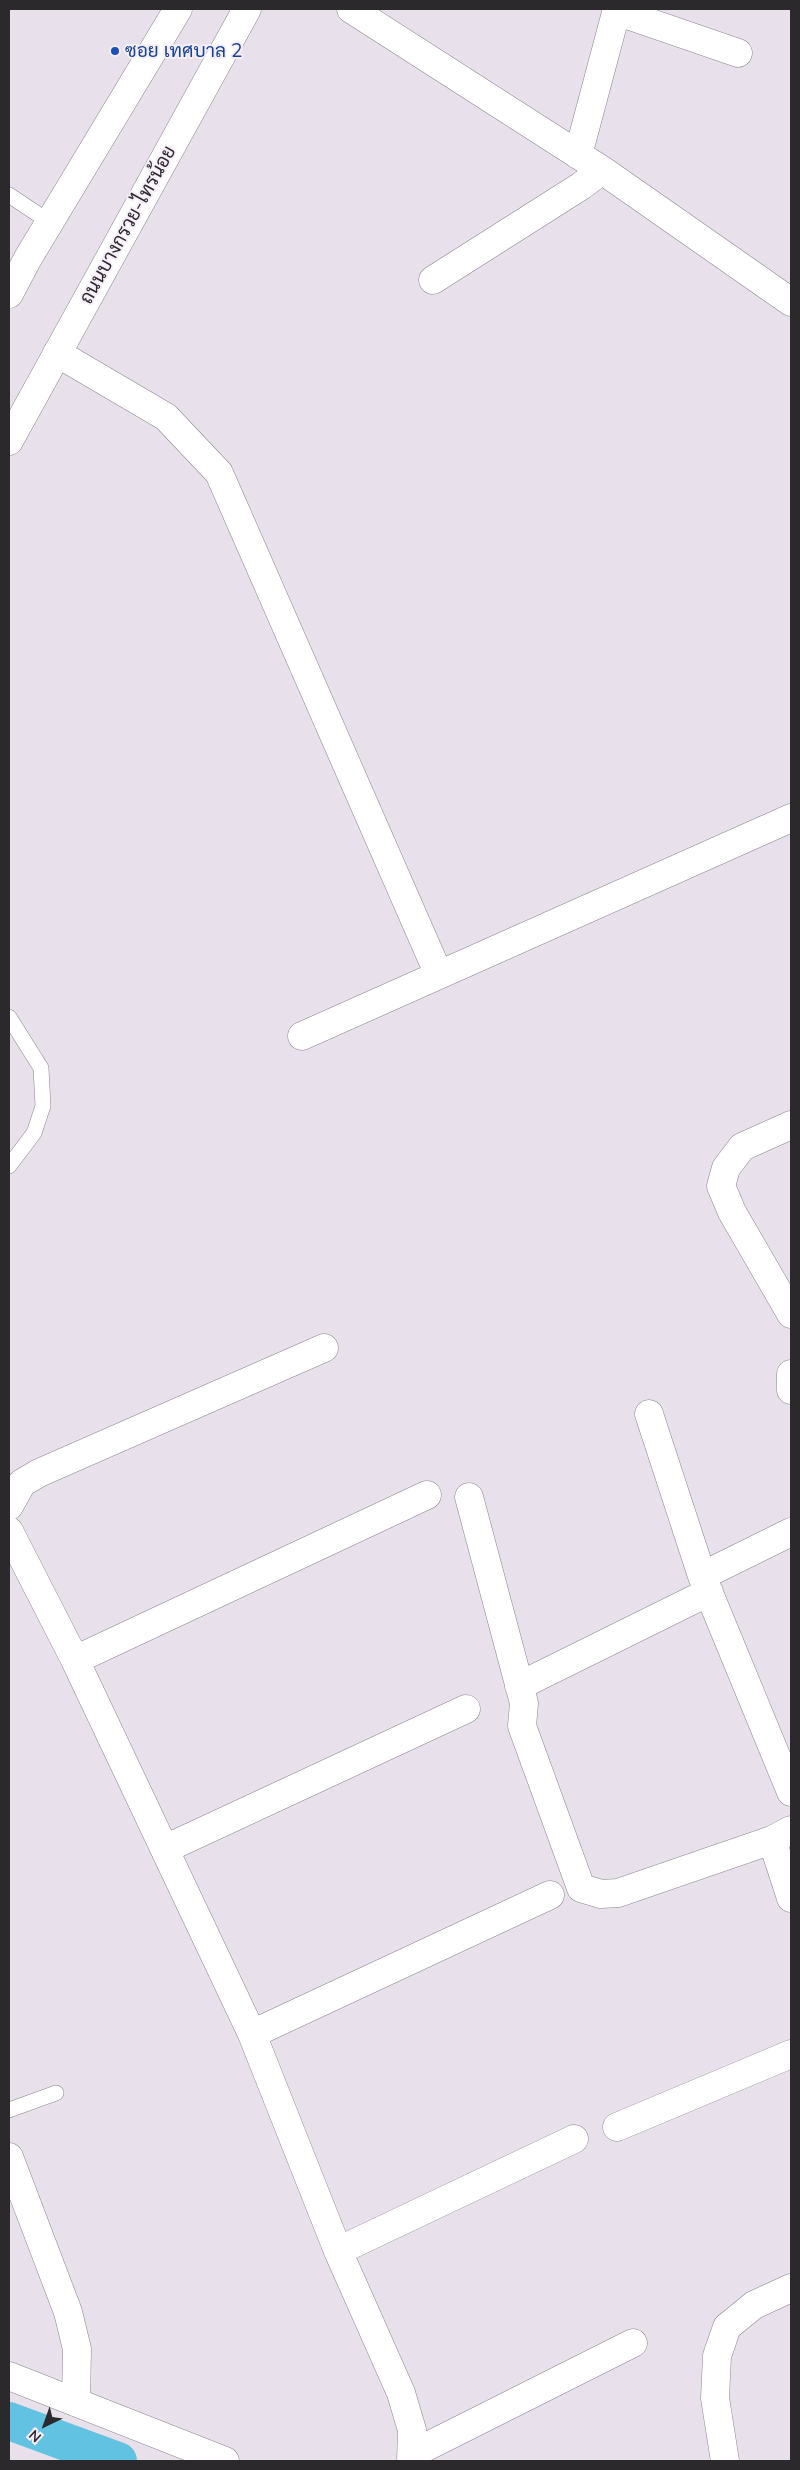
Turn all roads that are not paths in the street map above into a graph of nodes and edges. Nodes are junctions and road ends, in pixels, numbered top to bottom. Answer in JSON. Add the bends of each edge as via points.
{"nodes":[{"id":1,"x":178,"y":9,"type":"edge"},
{"id":2,"x":247,"y":9,"type":"edge"},
{"id":3,"x":351,"y":9,"type":"edge"},
{"id":4,"x":617,"y":10,"type":"edge"},
{"id":5,"x":738,"y":53,"type":"dead end"},
{"id":6,"x":578,"y":154,"type":"junction"},
{"id":7,"x":602,"y":170,"type":"junction"},
{"id":8,"x":9,"y":194,"type":"edge"},
{"id":9,"x":51,"y":223,"type":"junction"},
{"id":10,"x":432,"y":280,"type":"dead end"},
{"id":11,"x":9,"y":294,"type":"edge"},
{"id":12,"x":791,"y":302,"type":"edge"},
{"id":13,"x":57,"y":353,"type":"junction"},
{"id":14,"x":9,"y":441,"type":"edge"},
{"id":15,"x":791,"y":818,"type":"edge"},
{"id":16,"x":439,"y":975,"type":"junction"},
{"id":17,"x":9,"y":1017,"type":"edge"},
{"id":18,"x":302,"y":1036,"type":"dead end"},
{"id":19,"x":791,"y":1125,"type":"edge"},
{"id":20,"x":9,"y":1166,"type":"edge"},
{"id":21,"x":791,"y":1314,"type":"edge"},
{"id":22,"x":324,"y":1348,"type":"dead end"},
{"id":23,"x":791,"y":1374,"type":"edge"},
{"id":24,"x":791,"y":1390,"type":"edge"},
{"id":25,"x":649,"y":1414,"type":"dead end"},
{"id":26,"x":427,"y":1495,"type":"dead end"},
{"id":27,"x":469,"y":1497,"type":"dead end"},
{"id":28,"x":9,"y":1506,"type":"edge"},
{"id":29,"x":9,"y":1532,"type":"edge"},
{"id":30,"x":791,"y":1532,"type":"edge"},
{"id":31,"x":705,"y":1584,"type":"junction"},
{"id":32,"x":75,"y":1660,"type":"junction"},
{"id":33,"x":519,"y":1686,"type":"junction"},
{"id":34,"x":466,"y":1709,"type":"dead end"},
{"id":35,"x":791,"y":1792,"type":"edge"},
{"id":36,"x":782,"y":1835,"type":"edge"},
{"id":37,"x":165,"y":1849,"type":"junction"},
{"id":38,"x":550,"y":1895,"type":"dead end"},
{"id":39,"x":791,"y":1898,"type":"edge"},
{"id":40,"x":252,"y":2034,"type":"junction"},
{"id":41,"x":791,"y":2054,"type":"edge"},
{"id":42,"x":56,"y":2093,"type":"dead end"},
{"id":43,"x":9,"y":2110,"type":"edge"},
{"id":44,"x":617,"y":2127,"type":"dead end"},
{"id":45,"x":574,"y":2140,"type":"dead end"},
{"id":46,"x":9,"y":2158,"type":"edge"},
{"id":47,"x":338,"y":2251,"type":"junction"},
{"id":48,"x":791,"y":2288,"type":"edge"},
{"id":49,"x":633,"y":2343,"type":"dead end"},
{"id":50,"x":9,"y":2376,"type":"edge"},
{"id":51,"x":76,"y":2402,"type":"junction"},
{"id":52,"x":412,"y":2458,"type":"edge"},
{"id":53,"x":225,"y":2461,"type":"edge"},
{"id":54,"x":725,"y":2461,"type":"edge"}],
"edges":[{"from":1,"to":9,"type":"street"},
{"from":2,"to":13,"type":"street","name":"ถนนบางกรวย-ไทรน้อย"},
{"from":3,"to":6,"type":"street"},
{"from":4,"to":5,"type":"street"},
{"from":4,"to":6,"type":"street"},
{"from":6,"to":7,"type":"street"},
{"from":7,"to":10,"type":"street"},
{"from":7,"to":12,"type":"street"},
{"from":8,"to":9,"type":"lane"},
{"from":9,"to":11,"type":"street"},
{"from":13,"to":14,"type":"street","name":"ถนนบางกรวย-ไทรน้อย"},
{"from":13,"to":16,"type":"street","via":[[166,417],[218,473]]},
{"from":15,"to":16,"type":"street"},
{"from":16,"to":18,"type":"street"},
{"from":17,"to":20,"type":"lane","via":[[41,1068],[43,1106],[34,1133]]},
{"from":19,"to":21,"type":"street","via":[[742,1147],[726,1168],[721,1186],[732,1212]]},
{"from":22,"to":28,"type":"street","via":[[39,1473],[22,1482]]},
{"from":23,"to":24,"type":"street"},
{"from":25,"to":31,"type":"street"},
{"from":26,"to":32,"type":"street"},
{"from":27,"to":33,"type":"street"},
{"from":29,"to":32,"type":"street"},
{"from":30,"to":31,"type":"street"},
{"from":31,"to":33,"type":"street"},
{"from":31,"to":35,"type":"street"},
{"from":32,"to":37,"type":"street"},
{"from":33,"to":36,"type":"street","via":[[524,1703],[522,1726],[581,1888],[600,1894],[618,1893]]},
{"from":34,"to":37,"type":"street"},
{"from":36,"to":39,"type":"street"},
{"from":37,"to":40,"type":"street"},
{"from":38,"to":40,"type":"street"},
{"from":40,"to":47,"type":"street"},
{"from":41,"to":44,"type":"street"},
{"from":42,"to":43,"type":"lane"},
{"from":45,"to":47,"type":"street"},
{"from":46,"to":51,"type":"street","via":[[68,2312],[77,2349]]},
{"from":47,"to":52,"type":"street","via":[[402,2393],[412,2430]]},
{"from":48,"to":54,"type":"street","via":[[754,2305],[727,2327],[717,2356],[715,2398]]},
{"from":49,"to":52,"type":"street"},
{"from":50,"to":51,"type":"street"},
{"from":51,"to":53,"type":"street"}]}
